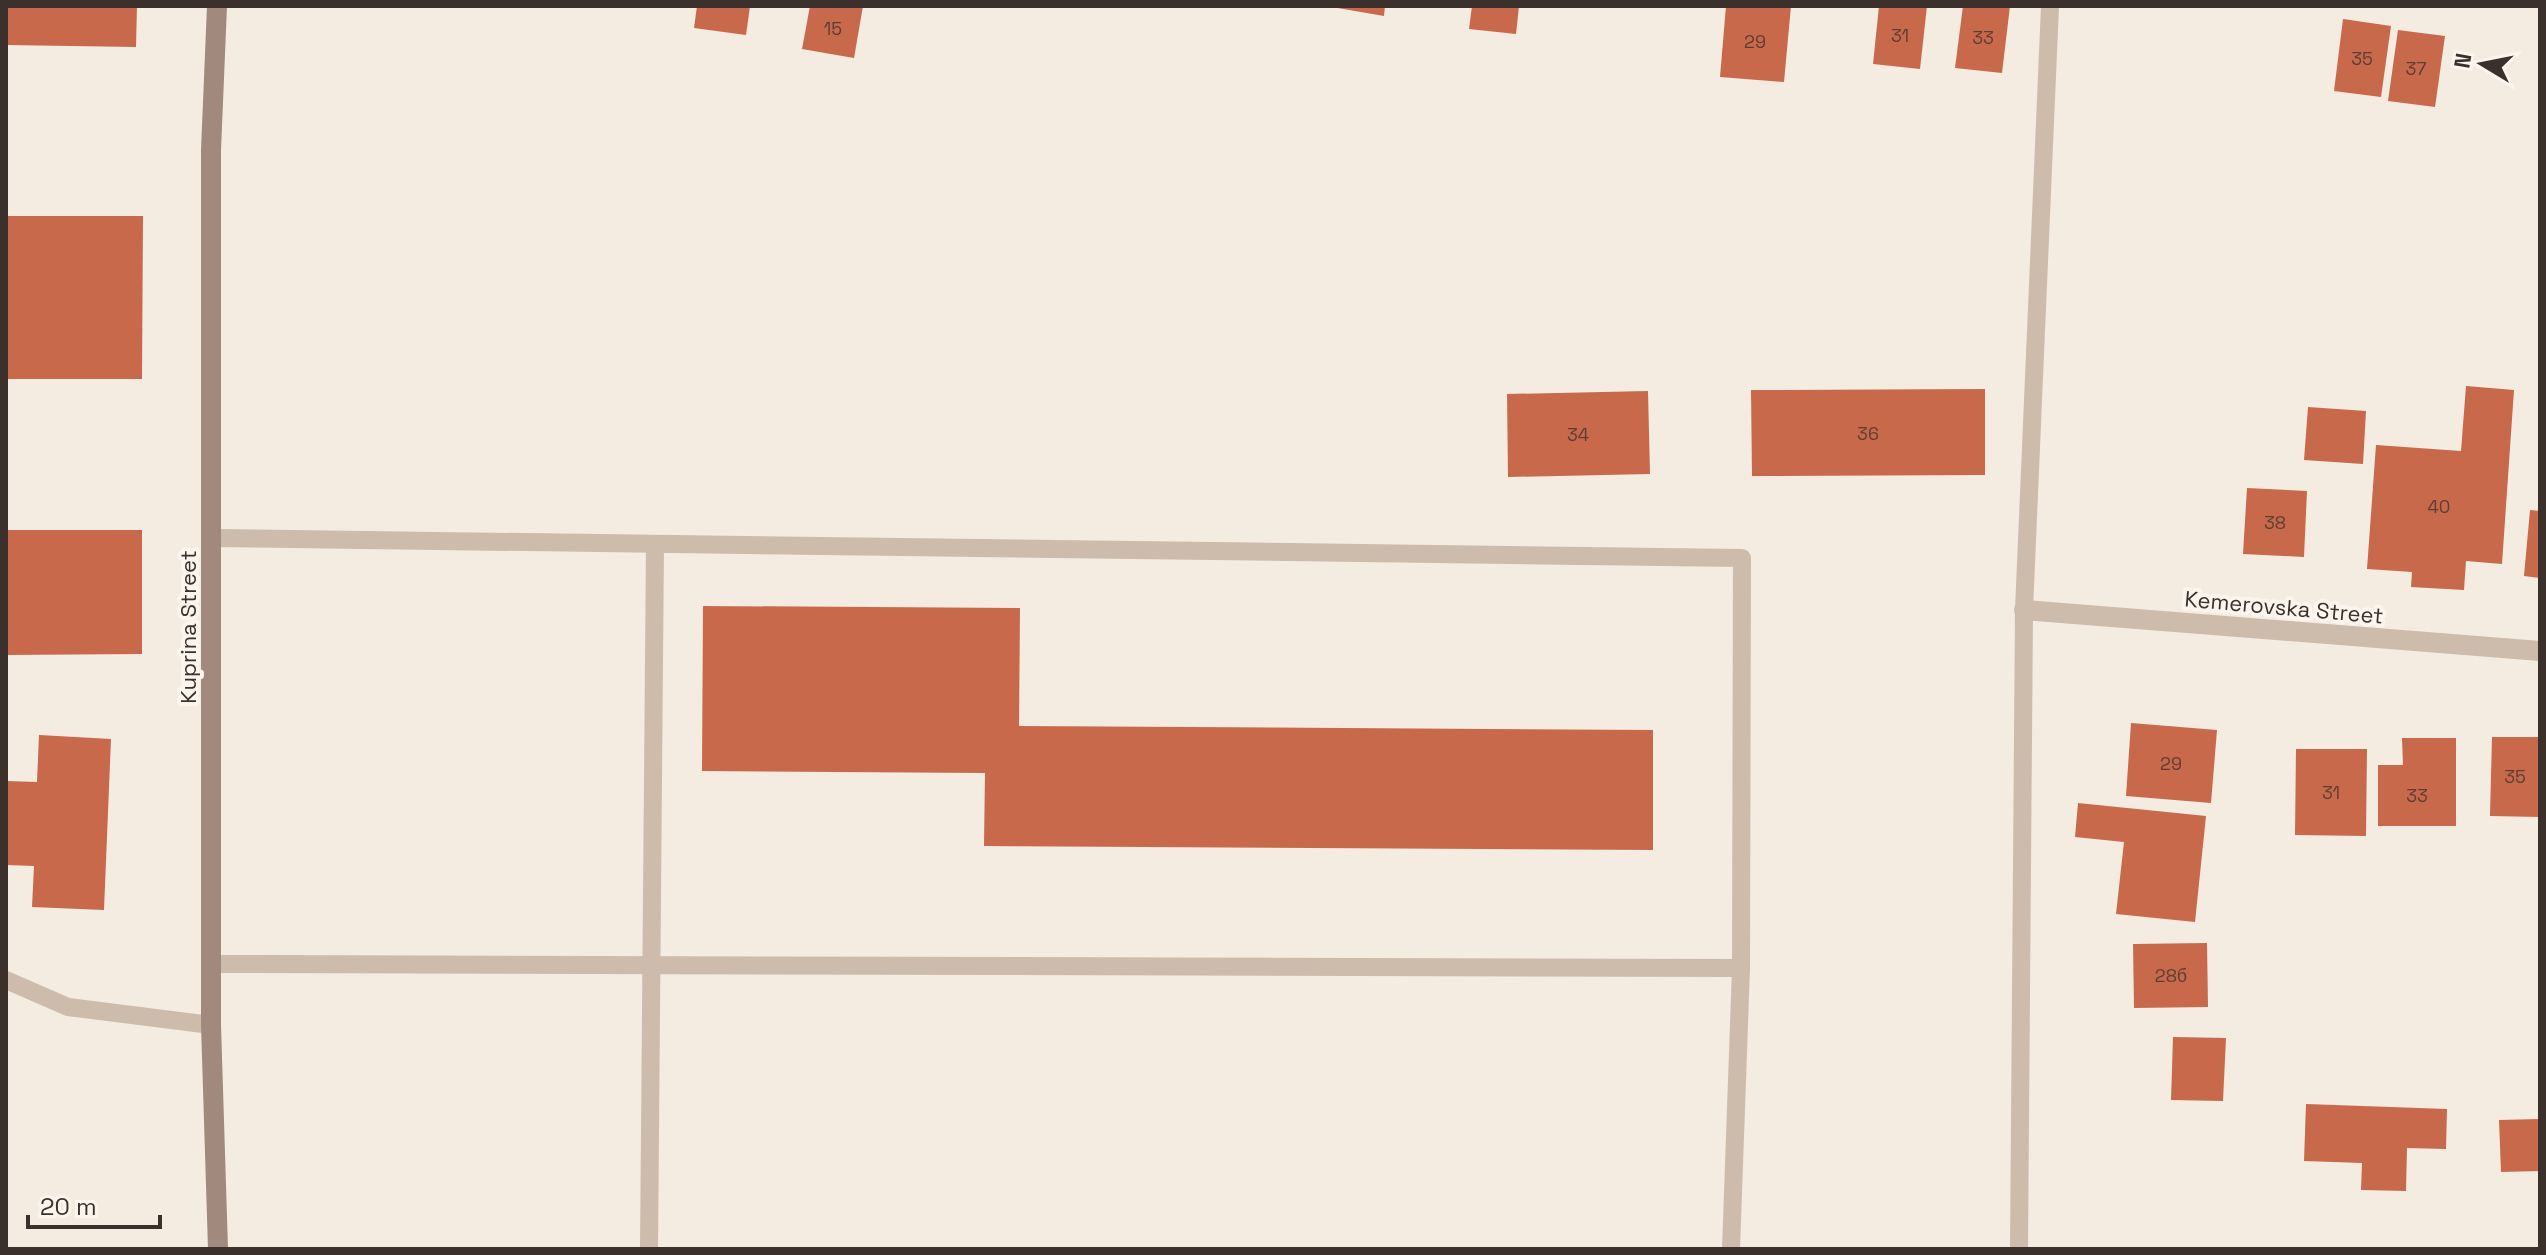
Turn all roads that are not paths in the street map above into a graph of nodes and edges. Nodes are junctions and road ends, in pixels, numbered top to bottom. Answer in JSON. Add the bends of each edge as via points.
{"nodes":[{"id":1,"x":217,"y":6,"type":"edge"},
{"id":2,"x":2050,"y":6,"type":"edge"},
{"id":3,"x":213,"y":538,"type":"junction"},
{"id":4,"x":655,"y":544,"type":"junction"},
{"id":5,"x":2024,"y":610,"type":"junction"},
{"id":6,"x":2540,"y":651,"type":"edge"},
{"id":7,"x":211,"y":964,"type":"junction"},
{"id":8,"x":651,"y":965,"type":"junction"},
{"id":9,"x":1741,"y":968,"type":"junction"},
{"id":10,"x":6,"y":980,"type":"edge"},
{"id":11,"x":211,"y":1025,"type":"junction"},
{"id":12,"x":218,"y":1249,"type":"edge"},
{"id":13,"x":649,"y":1249,"type":"edge"},
{"id":14,"x":1731,"y":1249,"type":"edge"},
{"id":15,"x":2019,"y":1249,"type":"edge"}],
"edges":[{"from":1,"to":3,"type":"main road","name":"Kuprina Street","via":[[211,150]]},
{"from":2,"to":5,"type":"lane"},
{"from":3,"to":4,"type":"lane"},
{"from":3,"to":7,"type":"main road","name":"Kuprina Street"},
{"from":4,"to":8,"type":"lane"},
{"from":4,"to":9,"type":"lane","via":[[1742,558]]},
{"from":5,"to":6,"type":"street","name":"Kemerovska Street"},
{"from":5,"to":15,"type":"lane"},
{"from":7,"to":8,"type":"lane"},
{"from":7,"to":11,"type":"main road","name":"Kuprina Street"},
{"from":8,"to":9,"type":"lane"},
{"from":8,"to":13,"type":"lane"},
{"from":9,"to":14,"type":"lane"},
{"from":10,"to":11,"type":"lane","via":[[68,1007]]},
{"from":11,"to":12,"type":"main road","name":"Kuprina Street"}]}
